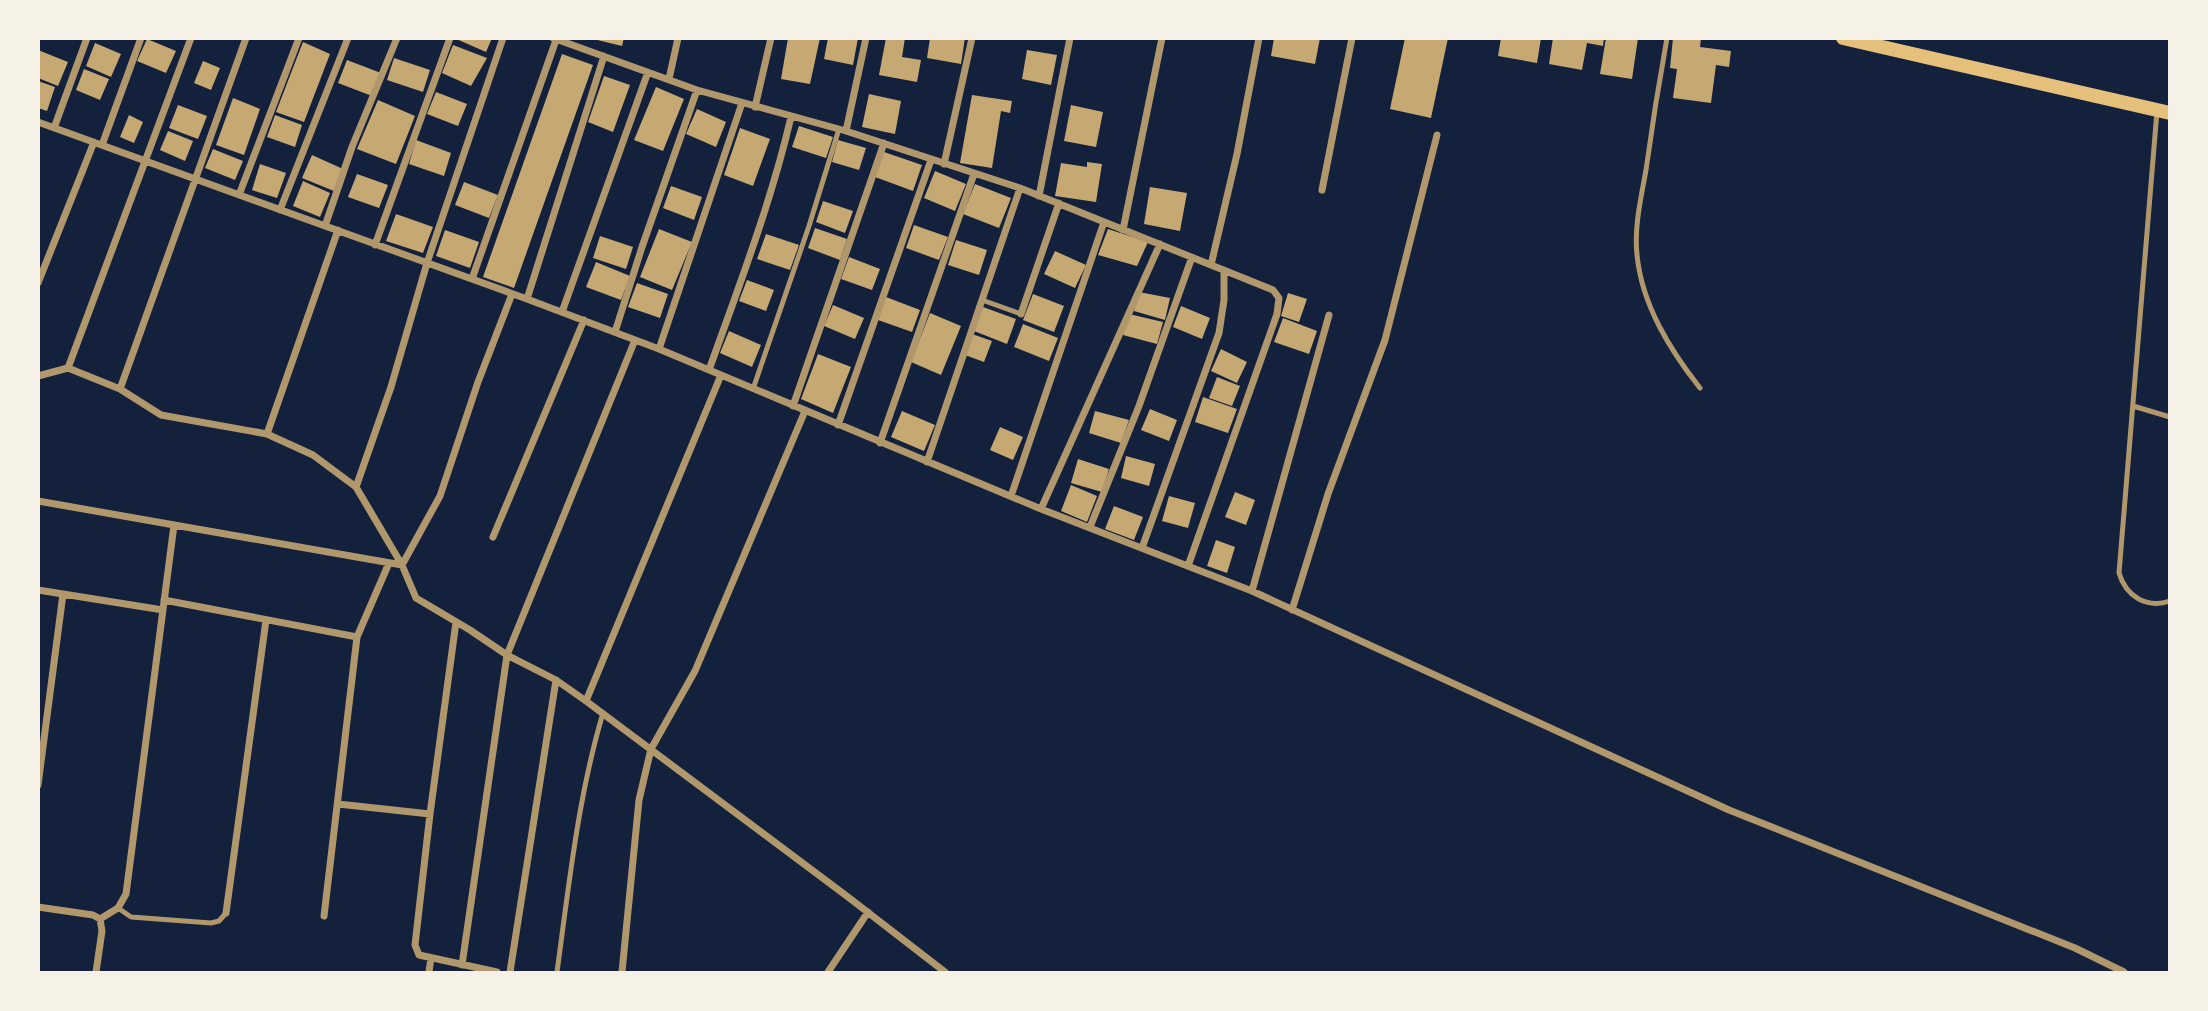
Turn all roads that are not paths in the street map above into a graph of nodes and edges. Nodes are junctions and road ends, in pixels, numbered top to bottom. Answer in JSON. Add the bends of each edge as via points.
{"nodes":[{"id":1,"x":87,"y":38,"type":"edge"},
{"id":2,"x":141,"y":38,"type":"edge"},
{"id":3,"x":191,"y":38,"type":"edge"},
{"id":4,"x":246,"y":38,"type":"edge"},
{"id":5,"x":299,"y":38,"type":"edge"},
{"id":6,"x":348,"y":38,"type":"edge"},
{"id":7,"x":397,"y":38,"type":"edge"},
{"id":8,"x":450,"y":38,"type":"edge"},
{"id":9,"x":503,"y":38,"type":"edge"},
{"id":10,"x":678,"y":38,"type":"edge"},
{"id":11,"x":771,"y":38,"type":"edge"},
{"id":12,"x":866,"y":38,"type":"edge"},
{"id":13,"x":972,"y":38,"type":"edge"},
{"id":14,"x":1070,"y":38,"type":"edge"},
{"id":15,"x":1162,"y":38,"type":"edge"},
{"id":16,"x":1259,"y":38,"type":"edge"},
{"id":17,"x":1352,"y":38,"type":"edge"},
{"id":18,"x":1667,"y":38,"type":"edge"},
{"id":19,"x":1843,"y":38,"type":"edge"},
{"id":20,"x":554,"y":39,"type":"edge"},
{"id":21,"x":577,"y":42,"type":"edge"},
{"id":22,"x":604,"y":56,"type":"junction"},
{"id":23,"x":648,"y":72,"type":"junction"},
{"id":24,"x":669,"y":79,"type":"junction"},
{"id":25,"x":698,"y":90,"type":"junction"},
{"id":26,"x":742,"y":103,"type":"junction"},
{"id":27,"x":755,"y":107,"type":"junction"},
{"id":28,"x":2164,"y":112,"type":"edge"},
{"id":29,"x":791,"y":117,"type":"junction"},
{"id":30,"x":39,"y":125,"type":"edge"},
{"id":31,"x":54,"y":128,"type":"junction"},
{"id":32,"x":842,"y":130,"type":"junction"},
{"id":33,"x":1437,"y":135,"type":"dead end"},
{"id":34,"x":884,"y":143,"type":"junction"},
{"id":35,"x":98,"y":144,"type":"junction"},
{"id":36,"x":931,"y":160,"type":"junction"},
{"id":37,"x":147,"y":162,"type":"junction"},
{"id":38,"x":944,"y":164,"type":"junction"},
{"id":39,"x":974,"y":174,"type":"junction"},
{"id":40,"x":194,"y":180,"type":"junction"},
{"id":41,"x":1020,"y":188,"type":"junction"},
{"id":42,"x":1322,"y":190,"type":"dead end"},
{"id":43,"x":239,"y":195,"type":"junction"},
{"id":44,"x":1039,"y":196,"type":"junction"},
{"id":45,"x":1059,"y":204,"type":"junction"},
{"id":46,"x":281,"y":210,"type":"junction"},
{"id":47,"x":1104,"y":222,"type":"junction"},
{"id":48,"x":326,"y":226,"type":"junction"},
{"id":49,"x":338,"y":230,"type":"junction"},
{"id":50,"x":1124,"y":230,"type":"junction"},
{"id":51,"x":1160,"y":244,"type":"junction"},
{"id":52,"x":376,"y":245,"type":"junction"},
{"id":53,"x":1192,"y":257,"type":"junction"},
{"id":54,"x":427,"y":263,"type":"junction"},
{"id":55,"x":1211,"y":265,"type":"junction"},
{"id":56,"x":1224,"y":270,"type":"junction"},
{"id":57,"x":472,"y":279,"type":"junction"},
{"id":58,"x":38,"y":283,"type":"edge"},
{"id":59,"x":512,"y":294,"type":"junction"},
{"id":60,"x":527,"y":299,"type":"junction"},
{"id":61,"x":982,"y":300,"type":"junction"},
{"id":62,"x":562,"y":312,"type":"junction"},
{"id":63,"x":1021,"y":314,"type":"joint"},
{"id":64,"x":1329,"y":314,"type":"dead end"},
{"id":65,"x":583,"y":320,"type":"junction"},
{"id":66,"x":615,"y":332,"type":"junction"},
{"id":67,"x":635,"y":340,"type":"junction"},
{"id":68,"x":659,"y":349,"type":"junction"},
{"id":69,"x":68,"y":368,"type":"junction"},
{"id":70,"x":709,"y":370,"type":"junction"},
{"id":71,"x":721,"y":375,"type":"junction"},
{"id":72,"x":38,"y":376,"type":"edge"},
{"id":73,"x":1700,"y":388,"type":"dead end"},
{"id":74,"x":120,"y":389,"type":"junction"},
{"id":75,"x":753,"y":389,"type":"junction"},
{"id":76,"x":2133,"y":405,"type":"junction"},
{"id":77,"x":793,"y":406,"type":"junction"},
{"id":78,"x":804,"y":411,"type":"junction"},
{"id":79,"x":2169,"y":417,"type":"edge"},
{"id":80,"x":838,"y":425,"type":"junction"},
{"id":81,"x":267,"y":434,"type":"junction"},
{"id":82,"x":880,"y":443,"type":"junction"},
{"id":83,"x":927,"y":462,"type":"junction"},
{"id":84,"x":356,"y":487,"type":"junction"},
{"id":85,"x":1010,"y":496,"type":"junction"},
{"id":86,"x":38,"y":501,"type":"edge"},
{"id":87,"x":1041,"y":509,"type":"junction"},
{"id":88,"x":174,"y":525,"type":"junction"},
{"id":89,"x":1090,"y":527,"type":"junction"},
{"id":90,"x":493,"y":537,"type":"dead end"},
{"id":91,"x":1142,"y":548,"type":"junction"},
{"id":92,"x":389,"y":563,"type":"junction"},
{"id":93,"x":402,"y":565,"type":"junction"},
{"id":94,"x":1188,"y":566,"type":"junction"},
{"id":95,"x":38,"y":590,"type":"edge"},
{"id":96,"x":1252,"y":591,"type":"junction"},
{"id":97,"x":63,"y":594,"type":"junction"},
{"id":98,"x":164,"y":600,"type":"junction"},
{"id":99,"x":2169,"y":601,"type":"edge"},
{"id":100,"x":163,"y":610,"type":"junction"},
{"id":101,"x":1292,"y":610,"type":"junction"},
{"id":102,"x":266,"y":620,"type":"junction"},
{"id":103,"x":456,"y":622,"type":"junction"},
{"id":104,"x":357,"y":637,"type":"junction"},
{"id":105,"x":507,"y":655,"type":"junction"},
{"id":106,"x":556,"y":680,"type":"junction"},
{"id":107,"x":586,"y":701,"type":"junction"},
{"id":108,"x":603,"y":713,"type":"junction"},
{"id":109,"x":651,"y":749,"type":"junction"},
{"id":110,"x":38,"y":785,"type":"edge"},
{"id":111,"x":338,"y":804,"type":"junction"},
{"id":112,"x":430,"y":814,"type":"junction"},
{"id":113,"x":38,"y":907,"type":"edge"},
{"id":114,"x":118,"y":908,"type":"junction"},
{"id":115,"x":868,"y":912,"type":"junction"},
{"id":116,"x":226,"y":913,"type":"joint"},
{"id":117,"x":324,"y":916,"type":"dead end"},
{"id":118,"x":100,"y":919,"type":"junction"},
{"id":119,"x":431,"y":958,"type":"junction"},
{"id":120,"x":462,"y":965,"type":"junction"},
{"id":121,"x":96,"y":972,"type":"edge"},
{"id":122,"x":429,"y":972,"type":"edge"},
{"id":123,"x":497,"y":972,"type":"edge"},
{"id":124,"x":510,"y":972,"type":"edge"},
{"id":125,"x":557,"y":972,"type":"edge"},
{"id":126,"x":622,"y":972,"type":"edge"},
{"id":127,"x":828,"y":972,"type":"edge"},
{"id":128,"x":945,"y":972,"type":"edge"},
{"id":129,"x":2124,"y":972,"type":"edge"}],
"edges":[{"from":1,"to":31,"type":"street"},
{"from":2,"to":35,"type":"street"},
{"from":3,"to":37,"type":"street"},
{"from":4,"to":40,"type":"street"},
{"from":5,"to":43,"type":"street"},
{"from":6,"to":46,"type":"street"},
{"from":7,"to":48,"type":"street","via":[[352,147]]},
{"from":8,"to":52,"type":"street"},
{"from":9,"to":54,"type":"street"},
{"from":10,"to":24,"type":"street"},
{"from":11,"to":27,"type":"street"},
{"from":12,"to":32,"type":"street"},
{"from":13,"to":38,"type":"street"},
{"from":14,"to":44,"type":"street"},
{"from":15,"to":50,"type":"street"},
{"from":16,"to":55,"type":"street"},
{"from":17,"to":42,"type":"street"},
{"from":18,"to":73,"type":"lane","via":[[1637,255],[1661,329]]},
{"from":19,"to":28,"type":"main road"},
{"from":20,"to":21,"type":"street"},
{"from":20,"to":57,"type":"street"},
{"from":21,"to":22,"type":"street"},
{"from":22,"to":23,"type":"street"},
{"from":22,"to":60,"type":"street"},
{"from":23,"to":24,"type":"street"},
{"from":23,"to":62,"type":"street"},
{"from":24,"to":25,"type":"street"},
{"from":25,"to":26,"type":"street"},
{"from":25,"to":66,"type":"street"},
{"from":26,"to":27,"type":"street"},
{"from":26,"to":68,"type":"street"},
{"from":27,"to":29,"type":"street"},
{"from":28,"to":76,"type":"lane"},
{"from":29,"to":32,"type":"street"},
{"from":29,"to":70,"type":"street","via":[[761,224]]},
{"from":30,"to":31,"type":"street"},
{"from":31,"to":35,"type":"street"},
{"from":32,"to":34,"type":"street"},
{"from":32,"to":75,"type":"lane"},
{"from":33,"to":101,"type":"street","via":[[1385,340],[1328,494]]},
{"from":34,"to":36,"type":"street"},
{"from":34,"to":77,"type":"street"},
{"from":35,"to":37,"type":"street"},
{"from":35,"to":58,"type":"street"},
{"from":36,"to":38,"type":"street"},
{"from":36,"to":80,"type":"street"},
{"from":37,"to":40,"type":"street"},
{"from":37,"to":69,"type":"street"},
{"from":38,"to":39,"type":"street"},
{"from":39,"to":41,"type":"street"},
{"from":39,"to":82,"type":"street"},
{"from":40,"to":43,"type":"street"},
{"from":40,"to":74,"type":"street"},
{"from":41,"to":44,"type":"street"},
{"from":41,"to":61,"type":"street"},
{"from":43,"to":46,"type":"street"},
{"from":44,"to":45,"type":"street"},
{"from":45,"to":47,"type":"street"},
{"from":45,"to":63,"type":"street"},
{"from":46,"to":48,"type":"street"},
{"from":47,"to":50,"type":"street"},
{"from":47,"to":85,"type":"street"},
{"from":48,"to":49,"type":"street"},
{"from":49,"to":52,"type":"street"},
{"from":49,"to":81,"type":"street"},
{"from":50,"to":51,"type":"street"},
{"from":51,"to":53,"type":"street"},
{"from":51,"to":87,"type":"street"},
{"from":52,"to":54,"type":"street"},
{"from":53,"to":55,"type":"street"},
{"from":53,"to":89,"type":"street"},
{"from":54,"to":57,"type":"street"},
{"from":54,"to":84,"type":"street"},
{"from":55,"to":56,"type":"street"},
{"from":56,"to":91,"type":"street","via":[[1219,333]]},
{"from":56,"to":94,"type":"street","via":[[1273,290],[1279,298]]},
{"from":57,"to":59,"type":"street"},
{"from":59,"to":60,"type":"street"},
{"from":59,"to":93,"type":"street","via":[[440,496]]},
{"from":60,"to":62,"type":"street"},
{"from":61,"to":63,"type":"lane"},
{"from":61,"to":83,"type":"street"},
{"from":62,"to":65,"type":"street"},
{"from":64,"to":96,"type":"street"},
{"from":65,"to":66,"type":"street"},
{"from":65,"to":90,"type":"street"},
{"from":66,"to":67,"type":"street"},
{"from":67,"to":68,"type":"street"},
{"from":67,"to":105,"type":"street"},
{"from":68,"to":70,"type":"street"},
{"from":69,"to":72,"type":"street"},
{"from":69,"to":74,"type":"street"},
{"from":70,"to":71,"type":"street"},
{"from":71,"to":75,"type":"street"},
{"from":71,"to":107,"type":"street"},
{"from":74,"to":81,"type":"street","via":[[161,415]]},
{"from":75,"to":77,"type":"street"},
{"from":76,"to":79,"type":"lane"},
{"from":76,"to":99,"type":"lane","via":[[2119,573],[2126,589],[2139,600]]},
{"from":77,"to":78,"type":"street"},
{"from":78,"to":80,"type":"street"},
{"from":78,"to":109,"type":"street","via":[[695,671]]},
{"from":80,"to":82,"type":"street"},
{"from":81,"to":84,"type":"street","via":[[313,455]]},
{"from":82,"to":83,"type":"street"},
{"from":83,"to":85,"type":"street"},
{"from":84,"to":93,"type":"street"},
{"from":85,"to":87,"type":"street"},
{"from":86,"to":88,"type":"street"},
{"from":87,"to":89,"type":"street"},
{"from":88,"to":92,"type":"street"},
{"from":88,"to":98,"type":"street"},
{"from":89,"to":91,"type":"street"},
{"from":91,"to":94,"type":"street"},
{"from":92,"to":93,"type":"street"},
{"from":92,"to":104,"type":"street"},
{"from":93,"to":103,"type":"street","via":[[416,598]]},
{"from":94,"to":96,"type":"street"},
{"from":95,"to":97,"type":"street"},
{"from":96,"to":101,"type":"street"},
{"from":97,"to":100,"type":"street"},
{"from":97,"to":110,"type":"street"},
{"from":98,"to":100,"type":"street"},
{"from":98,"to":102,"type":"street"},
{"from":100,"to":114,"type":"street","via":[[126,894]]},
{"from":101,"to":129,"type":"street","via":[[1729,810],[2075,948]]},
{"from":102,"to":104,"type":"street"},
{"from":102,"to":116,"type":"street"},
{"from":103,"to":105,"type":"street"},
{"from":103,"to":112,"type":"street"},
{"from":104,"to":111,"type":"street"},
{"from":105,"to":106,"type":"street"},
{"from":105,"to":120,"type":"street"},
{"from":106,"to":107,"type":"street"},
{"from":106,"to":124,"type":"street"},
{"from":107,"to":108,"type":"street"},
{"from":108,"to":109,"type":"street"},
{"from":108,"to":125,"type":"lane","via":[[574,843]]},
{"from":109,"to":115,"type":"street"},
{"from":109,"to":126,"type":"street","via":[[639,800]]},
{"from":111,"to":112,"type":"street"},
{"from":111,"to":117,"type":"street"},
{"from":112,"to":119,"type":"street","via":[[415,945],[419,955]]},
{"from":113,"to":118,"type":"street"},
{"from":114,"to":116,"type":"lane","via":[[131,916],[211,923]]},
{"from":114,"to":118,"type":"street"},
{"from":115,"to":127,"type":"street"},
{"from":115,"to":128,"type":"street"},
{"from":118,"to":121,"type":"street"},
{"from":119,"to":120,"type":"street"},
{"from":119,"to":122,"type":"street"},
{"from":120,"to":123,"type":"street"}]}
